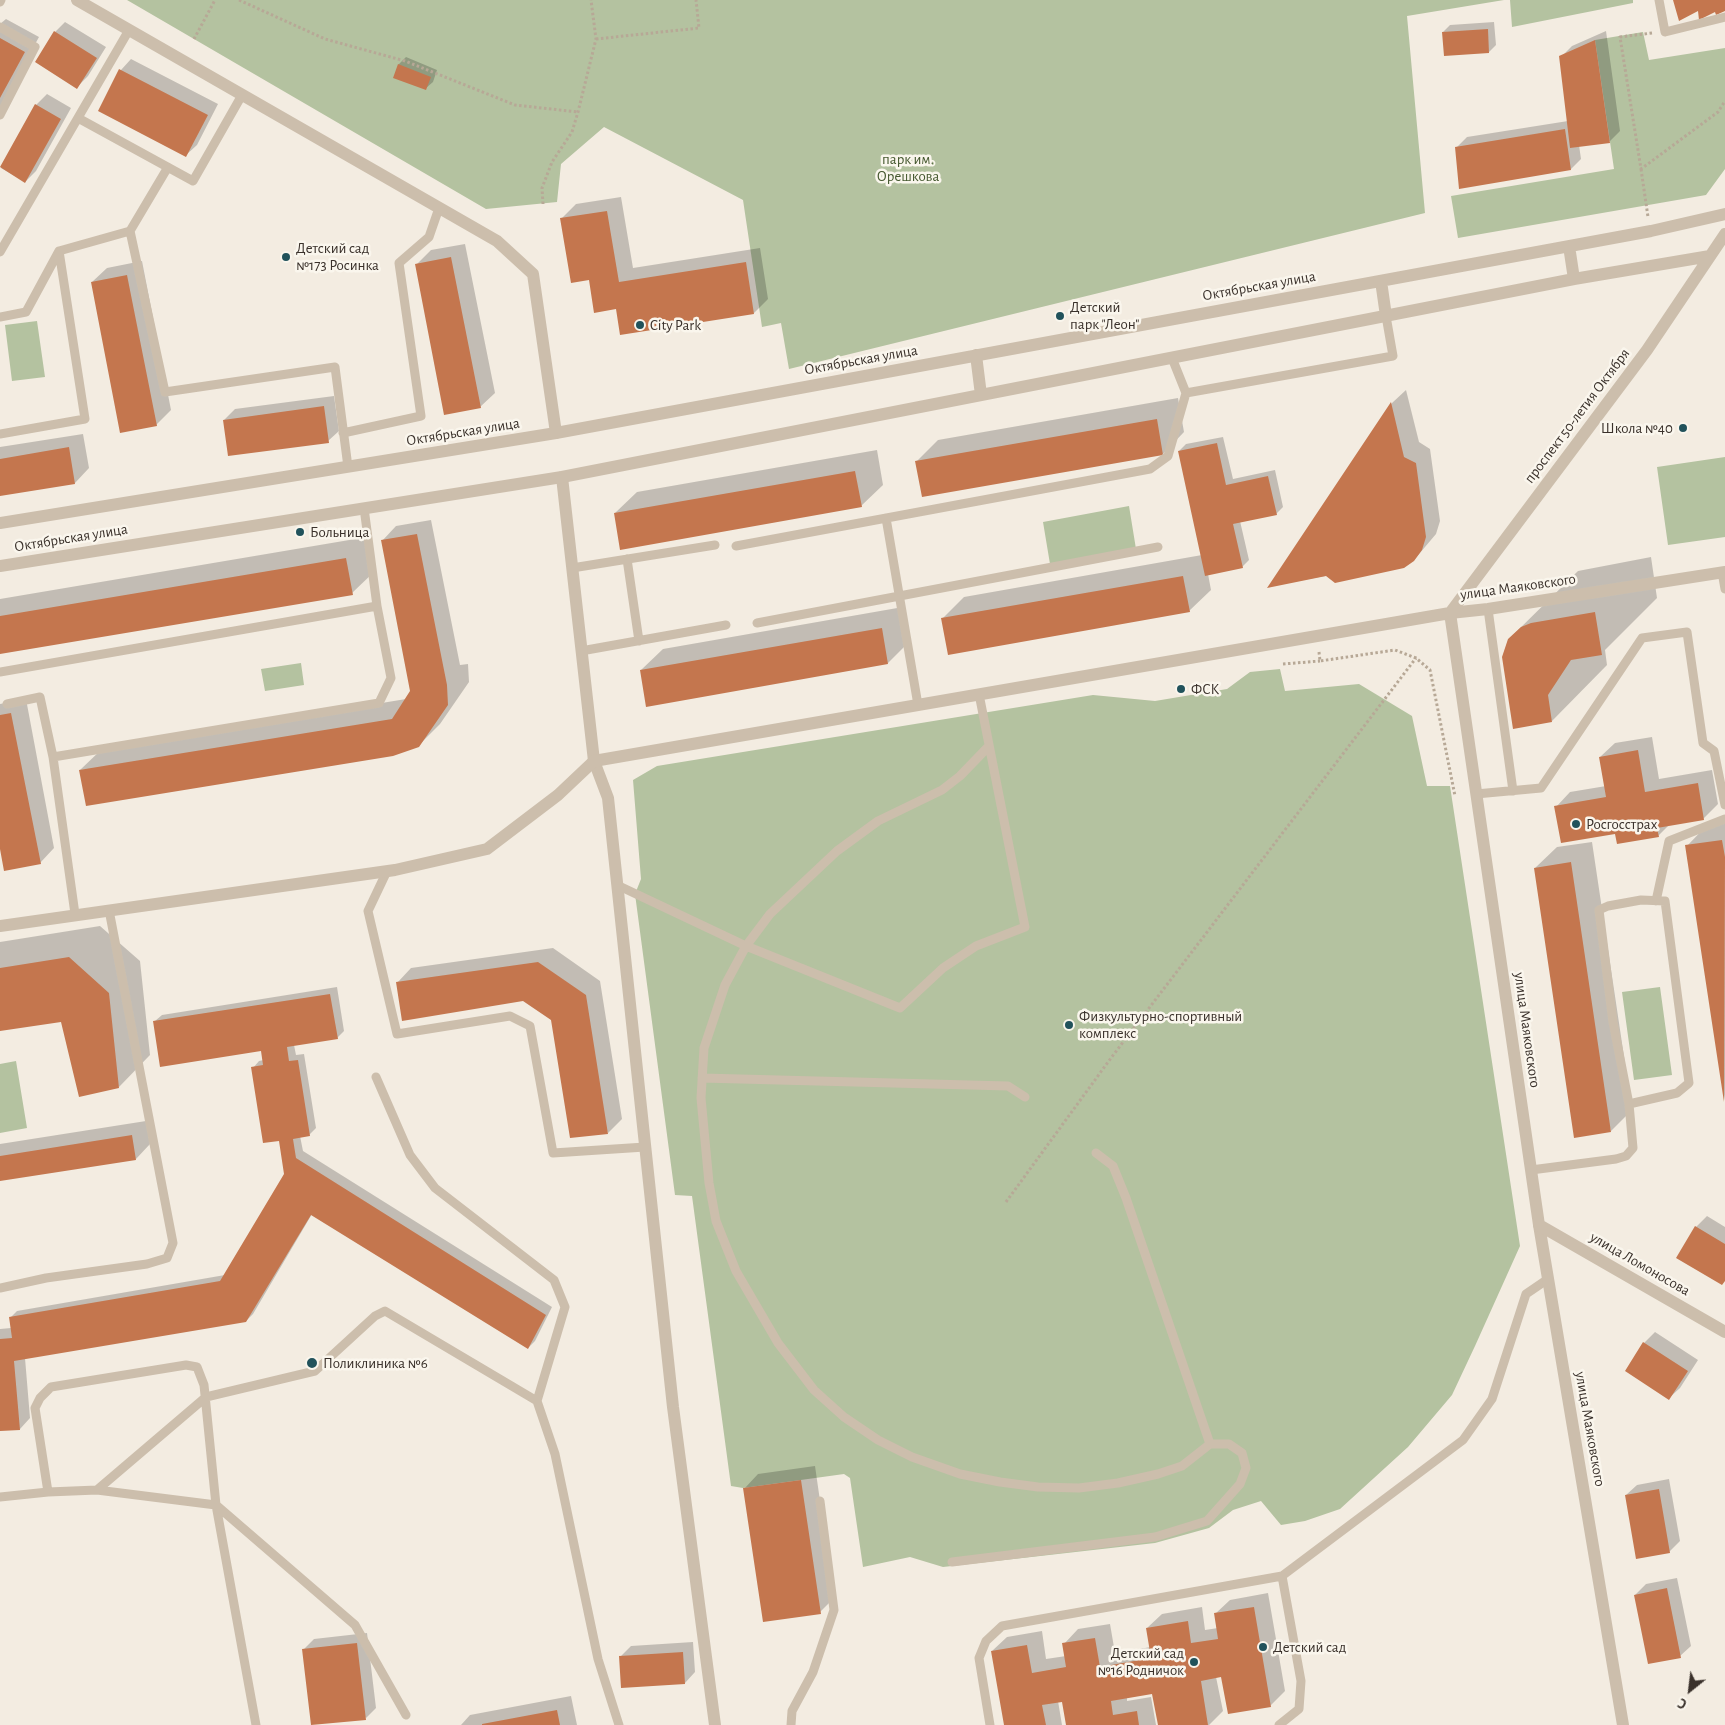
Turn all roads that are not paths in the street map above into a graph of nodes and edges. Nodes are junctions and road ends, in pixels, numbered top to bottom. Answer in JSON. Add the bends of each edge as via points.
{"nodes":[{"id":1,"x":77,"y":0,"type":"edge"},
{"id":2,"x":1658,"y":0,"type":"edge"},
{"id":3,"x":1725,"y":17,"type":"edge"},
{"id":4,"x":0,"y":27,"type":"edge"},
{"id":5,"x":129,"y":30,"type":"junction"},
{"id":6,"x":242,"y":95,"type":"junction"},
{"id":7,"x":0,"y":115,"type":"edge"},
{"id":8,"x":78,"y":118,"type":"junction"},
{"id":9,"x":168,"y":167,"type":"junction"},
{"id":10,"x":439,"y":208,"type":"junction"},
{"id":11,"x":1725,"y":214,"type":"edge"},
{"id":12,"x":130,"y":231,"type":"junction"},
{"id":13,"x":1725,"y":234,"type":"edge"},
{"id":14,"x":1569,"y":246,"type":"junction"},
{"id":15,"x":59,"y":251,"type":"junction"},
{"id":16,"x":0,"y":252,"type":"edge"},
{"id":17,"x":1710,"y":256,"type":"junction"},
{"id":18,"x":1574,"y":278,"type":"junction"},
{"id":19,"x":1381,"y":280,"type":"junction"},
{"id":20,"x":1386,"y":316,"type":"junction"},
{"id":21,"x":0,"y":317,"type":"edge"},
{"id":22,"x":976,"y":355,"type":"junction"},
{"id":23,"x":1172,"y":358,"type":"junction"},
{"id":24,"x":1186,"y":393,"type":"junction"},
{"id":25,"x":981,"y":395,"type":"junction"},
{"id":26,"x":343,"y":433,"type":"junction"},
{"id":27,"x":556,"y":433,"type":"junction"},
{"id":28,"x":0,"y":434,"type":"edge"},
{"id":29,"x":348,"y":467,"type":"junction"},
{"id":30,"x":562,"y":477,"type":"junction"},
{"id":31,"x":364,"y":508,"type":"junction"},
{"id":32,"x":886,"y":518,"type":"junction"},
{"id":33,"x":0,"y":524,"type":"edge"},
{"id":34,"x":715,"y":545,"type":"dead end"},
{"id":35,"x":736,"y":546,"type":"dead end"},
{"id":36,"x":1158,"y":547,"type":"dead end"},
{"id":37,"x":627,"y":560,"type":"junction"},
{"id":38,"x":0,"y":566,"type":"edge"},
{"id":39,"x":572,"y":568,"type":"junction"},
{"id":40,"x":1724,"y":572,"type":"edge"},
{"id":41,"x":1725,"y":589,"type":"edge"},
{"id":42,"x":899,"y":596,"type":"junction"},
{"id":43,"x":377,"y":606,"type":"junction"},
{"id":44,"x":1488,"y":609,"type":"junction"},
{"id":45,"x":1450,"y":613,"type":"junction"},
{"id":46,"x":757,"y":623,"type":"dead end"},
{"id":47,"x":726,"y":625,"type":"dead end"},
{"id":48,"x":639,"y":641,"type":"junction"},
{"id":49,"x":581,"y":651,"type":"junction"},
{"id":50,"x":0,"y":672,"type":"edge"},
{"id":51,"x":979,"y":694,"type":"junction"},
{"id":52,"x":7,"y":704,"type":"dead end"},
{"id":53,"x":918,"y":705,"type":"junction"},
{"id":54,"x":989,"y":746,"type":"junction"},
{"id":55,"x":53,"y":756,"type":"junction"},
{"id":56,"x":594,"y":761,"type":"junction"},
{"id":57,"x":1513,"y":790,"type":"junction"},
{"id":58,"x":1476,"y":794,"type":"junction"},
{"id":59,"x":1725,"y":805,"type":"edge"},
{"id":60,"x":1725,"y":819,"type":"edge"},
{"id":61,"x":387,"y":871,"type":"junction"},
{"id":62,"x":617,"y":885,"type":"junction"},
{"id":63,"x":1656,"y":900,"type":"junction"},
{"id":64,"x":108,"y":910,"type":"junction"},
{"id":65,"x":75,"y":914,"type":"junction"},
{"id":66,"x":0,"y":926,"type":"edge"},
{"id":67,"x":746,"y":946,"type":"junction"},
{"id":68,"x":376,"y":1077,"type":"dead end"},
{"id":69,"x":702,"y":1078,"type":"junction"},
{"id":70,"x":1026,"y":1097,"type":"dead end"},
{"id":71,"x":1629,"y":1104,"type":"junction"},
{"id":72,"x":645,"y":1147,"type":"junction"},
{"id":73,"x":1096,"y":1153,"type":"dead end"},
{"id":74,"x":1531,"y":1170,"type":"junction"},
{"id":75,"x":1539,"y":1225,"type":"junction"},
{"id":76,"x":1548,"y":1279,"type":"junction"},
{"id":77,"x":0,"y":1288,"type":"edge"},
{"id":78,"x":1725,"y":1332,"type":"edge"},
{"id":79,"x":206,"y":1397,"type":"junction"},
{"id":80,"x":536,"y":1401,"type":"junction"},
{"id":81,"x":1210,"y":1444,"type":"junction"},
{"id":82,"x":97,"y":1490,"type":"junction"},
{"id":83,"x":48,"y":1492,"type":"junction"},
{"id":84,"x":0,"y":1497,"type":"edge"},
{"id":85,"x":820,"y":1501,"type":"dead end"},
{"id":86,"x":216,"y":1505,"type":"junction"},
{"id":87,"x":952,"y":1562,"type":"dead end"},
{"id":88,"x":1282,"y":1576,"type":"junction"},
{"id":89,"x":406,"y":1715,"type":"dead end"},
{"id":90,"x":256,"y":1725,"type":"edge"},
{"id":91,"x":619,"y":1725,"type":"edge"},
{"id":92,"x":715,"y":1725,"type":"edge"},
{"id":93,"x":792,"y":1725,"type":"edge"},
{"id":94,"x":990,"y":1725,"type":"edge"},
{"id":95,"x":1279,"y":1725,"type":"edge"},
{"id":96,"x":1623,"y":1725,"type":"edge"}],
"edges":[{"from":1,"to":5,"type":"street"},
{"from":2,"to":3,"type":"lane","via":[[1665,32]]},
{"from":4,"to":7,"type":"lane","via":[[35,47]]},
{"from":5,"to":6,"type":"street"},
{"from":5,"to":8,"type":"lane"},
{"from":6,"to":9,"type":"lane","via":[[193,181]]},
{"from":6,"to":10,"type":"street"},
{"from":8,"to":9,"type":"lane"},
{"from":8,"to":16,"type":"lane"},
{"from":9,"to":12,"type":"lane"},
{"from":10,"to":26,"type":"lane","via":[[429,236],[399,263],[421,416]]},
{"from":10,"to":27,"type":"street","via":[[497,241],[533,274]]},
{"from":11,"to":14,"type":"street","name":"Октябрьская улица"},
{"from":12,"to":15,"type":"lane"},
{"from":12,"to":26,"type":"lane","via":[[165,392],[335,366]]},
{"from":13,"to":17,"type":"street","name":"проспект 50-летия Октября"},
{"from":14,"to":18,"type":"street"},
{"from":14,"to":19,"type":"street","name":"Октябрьская улица"},
{"from":15,"to":21,"type":"lane","via":[[26,312]]},
{"from":15,"to":28,"type":"lane","via":[[85,419]]},
{"from":17,"to":18,"type":"street","name":"Октябрьская улица"},
{"from":17,"to":45,"type":"street","name":"проспект 50-летия Октября","via":[[1646,350]]},
{"from":18,"to":20,"type":"street","name":"Октябрьская улица"},
{"from":19,"to":20,"type":"street"},
{"from":19,"to":22,"type":"street","name":"Октябрьская улица"},
{"from":20,"to":23,"type":"street","name":"Октябрьская улица"},
{"from":20,"to":24,"type":"lane","via":[[1393,356]]},
{"from":22,"to":25,"type":"street"},
{"from":22,"to":27,"type":"street","name":"Октябрьская улица"},
{"from":23,"to":24,"type":"lane"},
{"from":23,"to":25,"type":"street","name":"Октябрьская улица"},
{"from":24,"to":32,"type":"lane","via":[[1168,456],[1150,469]]},
{"from":25,"to":30,"type":"street","name":"Октябрьская улица"},
{"from":26,"to":29,"type":"lane"},
{"from":27,"to":29,"type":"street","name":"Октябрьская улица"},
{"from":29,"to":33,"type":"street","name":"Октябрьская улица"},
{"from":30,"to":31,"type":"street","name":"Октябрьская улица"},
{"from":30,"to":39,"type":"street"},
{"from":31,"to":38,"type":"street","name":"Октябрьская улица"},
{"from":31,"to":43,"type":"lane"},
{"from":32,"to":35,"type":"lane"},
{"from":32,"to":42,"type":"lane"},
{"from":34,"to":37,"type":"lane"},
{"from":36,"to":42,"type":"lane"},
{"from":37,"to":39,"type":"lane"},
{"from":37,"to":48,"type":"lane"},
{"from":39,"to":49,"type":"street"},
{"from":40,"to":41,"type":"lane"},
{"from":40,"to":44,"type":"street","name":"улица Маяковского"},
{"from":42,"to":46,"type":"lane"},
{"from":42,"to":53,"type":"lane"},
{"from":43,"to":50,"type":"lane"},
{"from":43,"to":55,"type":"lane","via":[[391,678],[379,703]]},
{"from":44,"to":45,"type":"street","name":"улица Маяковского"},
{"from":44,"to":57,"type":"lane"},
{"from":45,"to":51,"type":"street"},
{"from":45,"to":58,"type":"street","name":"улица Маяковского"},
{"from":47,"to":48,"type":"lane"},
{"from":48,"to":49,"type":"lane"},
{"from":49,"to":56,"type":"street"},
{"from":51,"to":53,"type":"street"},
{"from":51,"to":54,"type":"lane"},
{"from":52,"to":55,"type":"lane","via":[[40,697]]},
{"from":53,"to":56,"type":"street"},
{"from":54,"to":67,"type":"lane","via":[[942,790],[878,821],[837,851],[770,914]]},
{"from":54,"to":67,"type":"lane","via":[[1025,928],[976,946],[943,968],[900,1008]]},
{"from":55,"to":65,"type":"lane"},
{"from":56,"to":61,"type":"street","via":[[558,795],[487,849]]},
{"from":56,"to":62,"type":"street","via":[[608,798]]},
{"from":57,"to":58,"type":"lane"},
{"from":57,"to":59,"type":"lane","via":[[1541,788],[1642,638],[1687,632],[1703,743],[1714,751]]},
{"from":58,"to":74,"type":"street","name":"улица Маяковского"},
{"from":60,"to":63,"type":"lane","via":[[1669,840]]},
{"from":61,"to":64,"type":"street"},
{"from":61,"to":72,"type":"lane","via":[[368,911],[396,1034],[510,1016],[530,1026],[553,1153]]},
{"from":62,"to":67,"type":"lane"},
{"from":62,"to":72,"type":"street"},
{"from":63,"to":71,"type":"lane","via":[[1641,900],[1600,910],[1613,1022]]},
{"from":63,"to":71,"type":"lane","via":[[1665,901],[1689,1083],[1677,1093]]},
{"from":64,"to":65,"type":"street"},
{"from":64,"to":77,"type":"lane","via":[[173,1243],[167,1258],[147,1264]]},
{"from":65,"to":66,"type":"street"},
{"from":67,"to":69,"type":"lane","via":[[725,985],[714,1017],[704,1048]]},
{"from":68,"to":80,"type":"lane","via":[[410,1155],[434,1188],[554,1280],[565,1307]]},
{"from":69,"to":70,"type":"lane","via":[[1008,1086]]},
{"from":69,"to":81,"type":"lane","via":[[709,1183],[716,1221],[736,1271],[778,1343],[814,1390],[844,1417],[878,1440],[912,1457],[960,1474],[1038,1487],[1079,1488],[1118,1484],[1182,1466]]},
{"from":71,"to":74,"type":"lane","via":[[1633,1148],[1626,1156]]},
{"from":72,"to":92,"type":"street","via":[[673,1407]]},
{"from":73,"to":81,"type":"lane","via":[[1113,1166],[1126,1198]]},
{"from":74,"to":75,"type":"street","name":"улица Маяковского"},
{"from":75,"to":76,"type":"street","name":"улица Маяковского"},
{"from":75,"to":78,"type":"street","name":"улица Ломоносова"},
{"from":76,"to":88,"type":"lane","via":[[1526,1294],[1492,1398],[1464,1440]]},
{"from":76,"to":96,"type":"street","name":"улица Маяковского"},
{"from":79,"to":80,"type":"lane","via":[[314,1372],[375,1316],[385,1311]]},
{"from":79,"to":82,"type":"lane"},
{"from":79,"to":83,"type":"lane","via":[[197,1367],[186,1364],[50,1387],[36,1408]]},
{"from":79,"to":86,"type":"lane"},
{"from":80,"to":91,"type":"lane","via":[[556,1454],[598,1659]]},
{"from":81,"to":87,"type":"lane","via":[[1229,1444],[1242,1453],[1246,1468],[1240,1484],[1207,1521],[1155,1537]]},
{"from":82,"to":83,"type":"lane"},
{"from":82,"to":86,"type":"lane"},
{"from":83,"to":84,"type":"lane"},
{"from":85,"to":93,"type":"lane","via":[[834,1610],[812,1672],[792,1711]]},
{"from":86,"to":89,"type":"lane","via":[[355,1625]]},
{"from":86,"to":90,"type":"lane"},
{"from":88,"to":94,"type":"lane","via":[[1002,1626],[986,1641],[979,1658]]},
{"from":88,"to":95,"type":"lane","via":[[1301,1681],[1299,1709]]}]}
